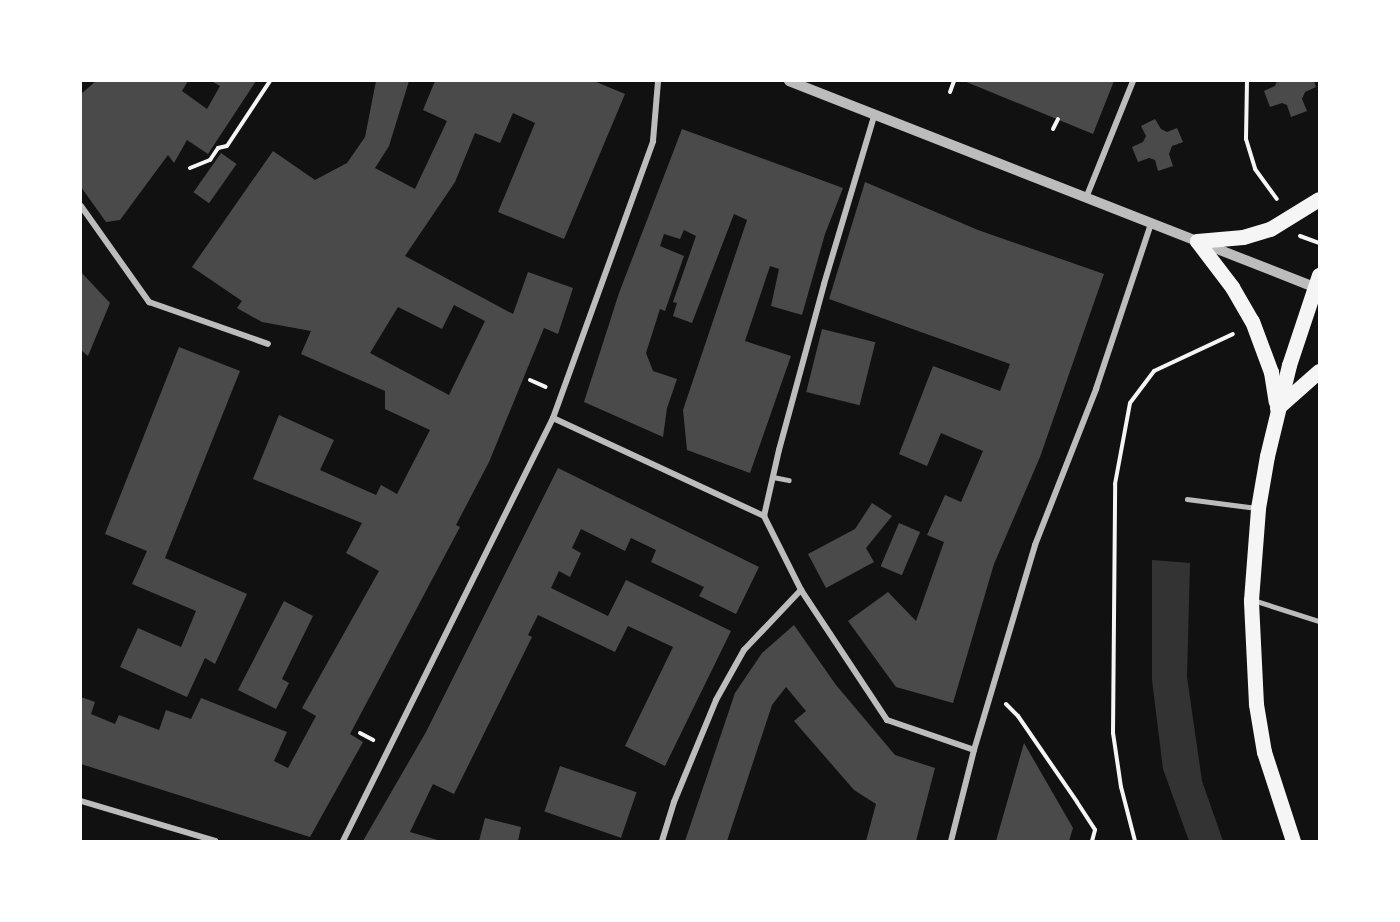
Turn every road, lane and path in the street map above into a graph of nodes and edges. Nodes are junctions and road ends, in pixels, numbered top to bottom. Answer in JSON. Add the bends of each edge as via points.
{"nodes":[{"id":1,"x":270,"y":81,"type":"edge"},
{"id":2,"x":658,"y":81,"type":"edge"},
{"id":3,"x":789,"y":81,"type":"edge"},
{"id":4,"x":954,"y":81,"type":"edge"},
{"id":5,"x":1133,"y":81,"type":"edge"},
{"id":6,"x":1247,"y":81,"type":"edge"},
{"id":7,"x":950,"y":92,"type":"dead end"},
{"id":8,"x":874,"y":116,"type":"junction"},
{"id":9,"x":1058,"y":119,"type":"dead end"},
{"id":10,"x":1053,"y":129,"type":"dead end"},
{"id":11,"x":190,"y":168,"type":"dead end"},
{"id":12,"x":1275,"y":196,"type":"dead end"},
{"id":13,"x":1086,"y":198,"type":"junction"},
{"id":14,"x":1319,"y":199,"type":"edge"},
{"id":15,"x":81,"y":206,"type":"edge"},
{"id":16,"x":1151,"y":224,"type":"junction"},
{"id":17,"x":1291,"y":233,"type":"dead end"},
{"id":18,"x":1197,"y":241,"type":"junction"},
{"id":19,"x":1319,"y":243,"type":"edge"},
{"id":20,"x":1317,"y":284,"type":"edge"},
{"id":21,"x":1235,"y":333,"type":"dead end"},
{"id":22,"x":268,"y":344,"type":"dead end"},
{"id":23,"x":1319,"y":371,"type":"edge"},
{"id":24,"x":1278,"y":408,"type":"junction"},
{"id":25,"x":553,"y":418,"type":"junction"},
{"id":26,"x":773,"y":477,"type":"junction"},
{"id":27,"x":789,"y":480,"type":"dead end"},
{"id":28,"x":1187,"y":499,"type":"dead end"},
{"id":29,"x":1258,"y":508,"type":"junction"},
{"id":30,"x":764,"y":516,"type":"junction"},
{"id":31,"x":801,"y":590,"type":"junction"},
{"id":32,"x":1251,"y":600,"type":"junction"},
{"id":33,"x":1319,"y":621,"type":"edge"},
{"id":34,"x":994,"y":690,"type":"junction"},
{"id":35,"x":974,"y":750,"type":"junction"},
{"id":36,"x":81,"y":801,"type":"edge"},
{"id":37,"x":215,"y":841,"type":"edge"},
{"id":38,"x":343,"y":841,"type":"edge"},
{"id":39,"x":662,"y":841,"type":"edge"},
{"id":40,"x":951,"y":841,"type":"edge"},
{"id":41,"x":1092,"y":841,"type":"edge"},
{"id":42,"x":1135,"y":841,"type":"edge"},
{"id":43,"x":1293,"y":841,"type":"edge"}],
"edges":[{"from":1,"to":11,"type":"path","via":[[227,147],[218,148],[210,160]]},
{"from":2,"to":25,"type":"street","via":[[653,141]]},
{"from":3,"to":8,"type":"street"},
{"from":4,"to":7,"type":"path"},
{"from":5,"to":13,"type":"street"},
{"from":6,"to":12,"type":"path","via":[[1246,139],[1256,169]]},
{"from":8,"to":13,"type":"street"},
{"from":8,"to":26,"type":"street"},
{"from":9,"to":10,"type":"path"},
{"from":13,"to":16,"type":"street"},
{"from":14,"to":18,"type":"main road","via":[[1270,229],[1243,237]]},
{"from":15,"to":22,"type":"street","via":[[149,302]]},
{"from":16,"to":18,"type":"street"},
{"from":16,"to":34,"type":"street","via":[[1096,389],[1035,545]]},
{"from":17,"to":19,"type":"path"},
{"from":18,"to":20,"type":"street"},
{"from":18,"to":24,"type":"main road","via":[[1252,321],[1271,372]]},
{"from":20,"to":24,"type":"main road"},
{"from":21,"to":42,"type":"path","via":[[1154,371],[1130,403],[1115,484],[1113,733],[1121,788]]},
{"from":23,"to":24,"type":"main road"},
{"from":24,"to":29,"type":"main road"},
{"from":25,"to":30,"type":"street"},
{"from":25,"to":38,"type":"street"},
{"from":26,"to":27,"type":"lane"},
{"from":26,"to":30,"type":"street"},
{"from":28,"to":29,"type":"lane"},
{"from":29,"to":32,"type":"main road"},
{"from":30,"to":31,"type":"street"},
{"from":31,"to":35,"type":"street","via":[[887,720]]},
{"from":31,"to":39,"type":"street","via":[[744,650],[716,700]]},
{"from":32,"to":33,"type":"lane"},
{"from":32,"to":43,"type":"main road","via":[[1256,704],[1264,752]]},
{"from":34,"to":35,"type":"street"},
{"from":34,"to":41,"type":"path","via":[[1018,716],[1077,802],[1095,831]]},
{"from":35,"to":40,"type":"street"},
{"from":36,"to":37,"type":"street"}]}
